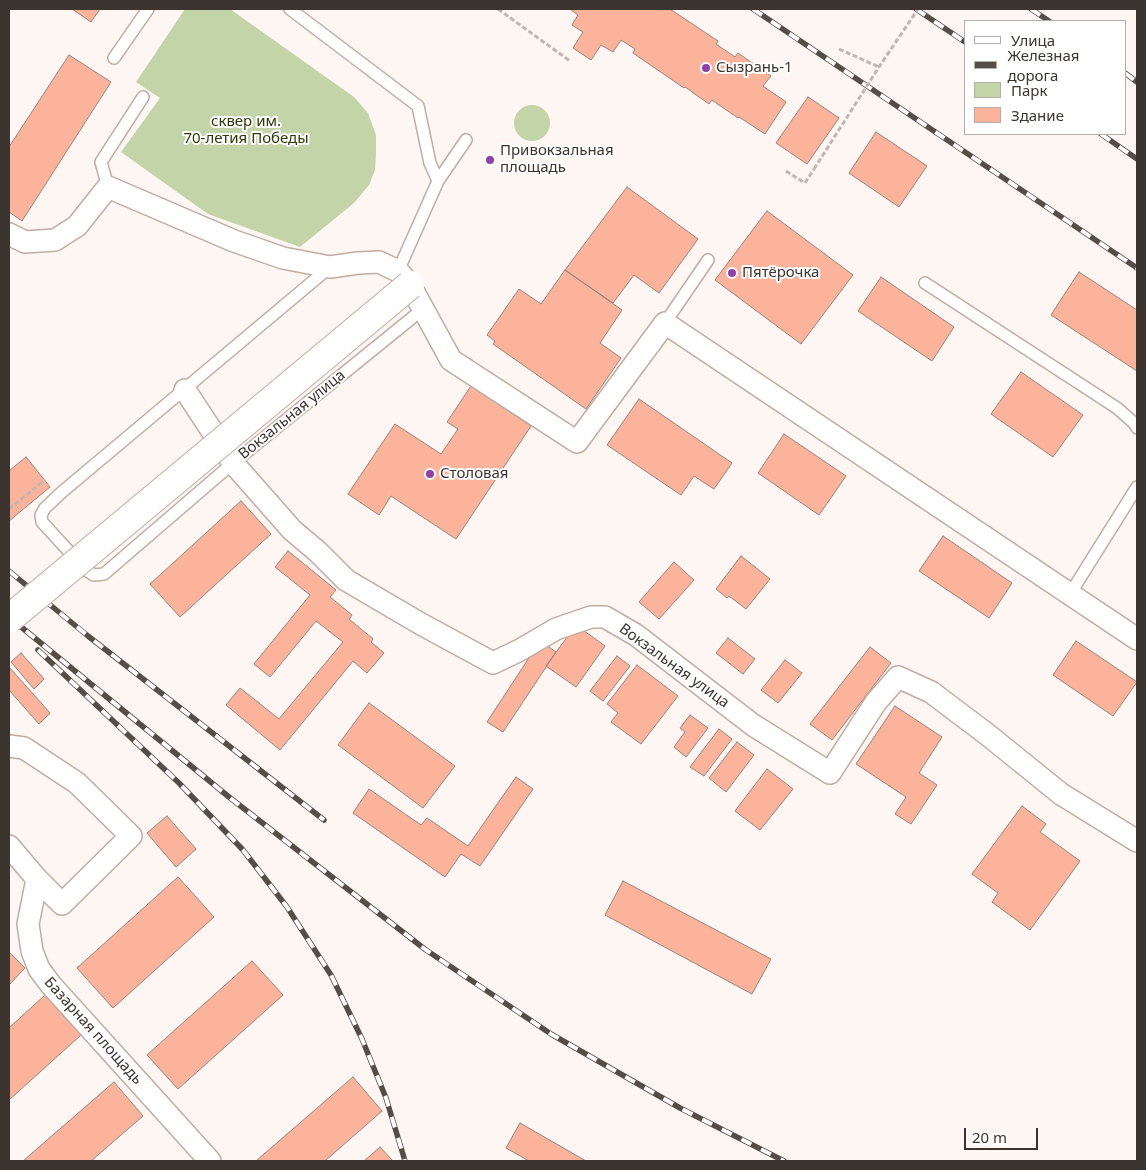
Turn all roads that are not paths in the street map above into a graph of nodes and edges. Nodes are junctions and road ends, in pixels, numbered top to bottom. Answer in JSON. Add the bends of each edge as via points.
{"nodes":[{"id":1,"x":148,"y":9,"type":"edge"},
{"id":2,"x":290,"y":9,"type":"edge"},
{"id":3,"x":114,"y":58,"type":"dead end"},
{"id":4,"x":143,"y":97,"type":"dead end"},
{"id":5,"x":466,"y":140,"type":"dead end"},
{"id":6,"x":438,"y":181,"type":"junction"},
{"id":7,"x":108,"y":187,"type":"junction"},
{"id":8,"x":9,"y":234,"type":"edge"},
{"id":9,"x":708,"y":260,"type":"dead end"},
{"id":10,"x":330,"y":268,"type":"junction"},
{"id":11,"x":404,"y":278,"type":"junction"},
{"id":12,"x":925,"y":283,"type":"dead end"},
{"id":13,"x":423,"y":309,"type":"junction"},
{"id":14,"x":665,"y":323,"type":"junction"},
{"id":15,"x":185,"y":390,"type":"junction"},
{"id":16,"x":1137,"y":428,"type":"edge"},
{"id":17,"x":233,"y":463,"type":"junction"},
{"id":18,"x":1137,"y":487,"type":"edge"},
{"id":19,"x":1070,"y":594,"type":"junction"},
{"id":20,"x":9,"y":619,"type":"edge"},
{"id":21,"x":1137,"y":639,"type":"edge"},
{"id":22,"x":9,"y":746,"type":"edge"},
{"id":23,"x":1137,"y":841,"type":"edge"},
{"id":24,"x":9,"y":846,"type":"edge"},
{"id":25,"x":37,"y":879,"type":"junction"},
{"id":26,"x":210,"y":1161,"type":"edge"}],
"edges":[{"from":1,"to":3,"type":"lane"},
{"from":2,"to":6,"type":"lane","via":[[418,106],[430,164]]},
{"from":4,"to":7,"type":"lane","via":[[102,162]]},
{"from":5,"to":6,"type":"lane"},
{"from":6,"to":11,"type":"lane"},
{"from":7,"to":8,"type":"street","via":[[77,226],[55,240],[25,242]]},
{"from":7,"to":10,"type":"street","via":[[283,258]]},
{"from":9,"to":14,"type":"lane"},
{"from":10,"to":11,"type":"street","via":[[379,262]]},
{"from":10,"to":15,"type":"lane"},
{"from":11,"to":13,"type":"street"},
{"from":11,"to":20,"type":"street","bridge":true},
{"from":12,"to":16,"type":"lane","via":[[1117,408]]},
{"from":13,"to":14,"type":"street","via":[[451,360],[577,442]]},
{"from":13,"to":17,"type":"lane","name":"Вокзальная улица"},
{"from":14,"to":19,"type":"street"},
{"from":15,"to":17,"type":"street"},
{"from":15,"to":17,"type":"lane","via":[[62,492],[45,508],[42,522],[86,570],[94,575],[104,574]]},
{"from":17,"to":23,"type":"street","name":"Вокзальная улица","via":[[292,530],[346,580],[493,663],[556,629],[591,617],[605,617],[636,635],[753,725],[830,773],[876,702],[898,677],[931,692],[1061,794]]},
{"from":18,"to":19,"type":"lane"},
{"from":19,"to":21,"type":"street"},
{"from":22,"to":25,"type":"street","via":[[24,748],[77,783],[131,836],[62,904]]},
{"from":24,"to":25,"type":"street"},
{"from":25,"to":26,"type":"street","name":"Базарная площадь","via":[[28,924],[32,951],[39,969]]}]}
